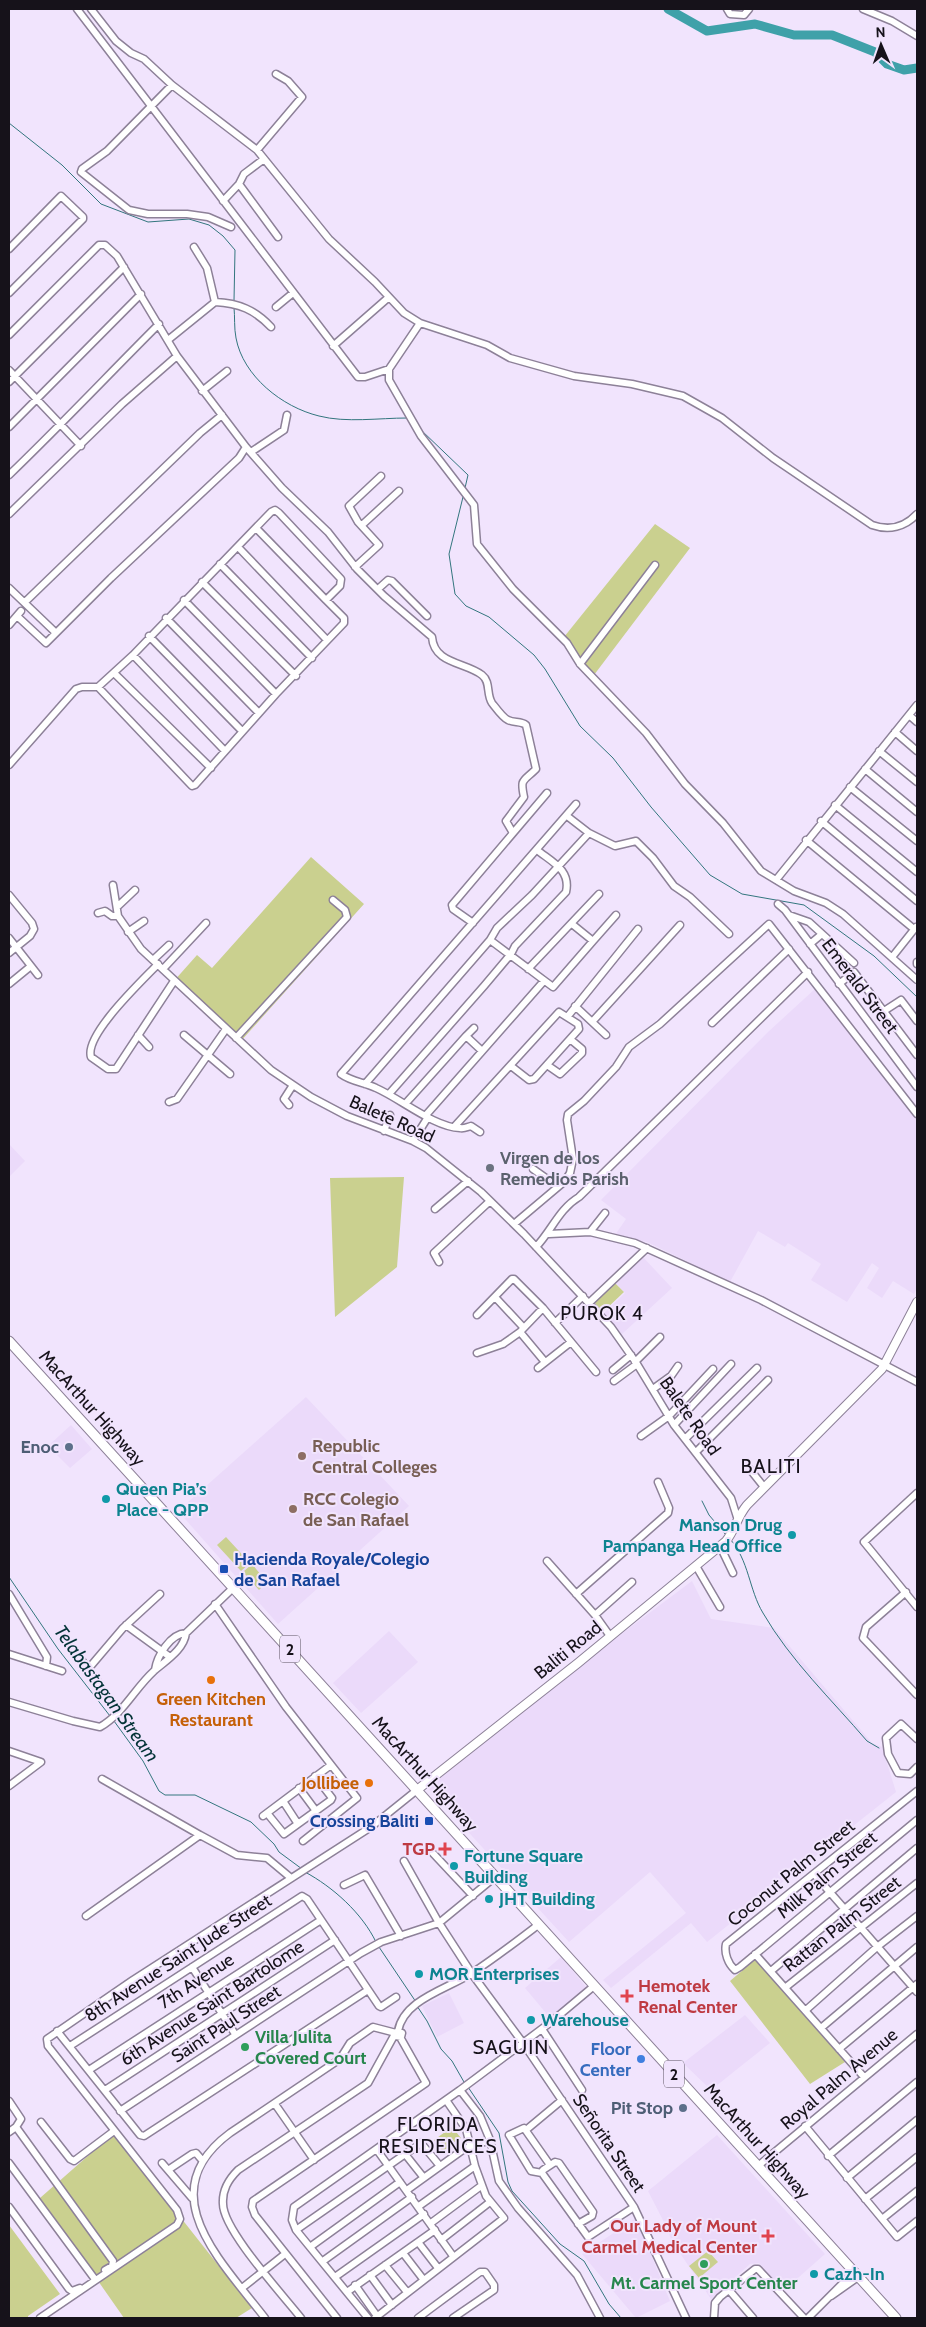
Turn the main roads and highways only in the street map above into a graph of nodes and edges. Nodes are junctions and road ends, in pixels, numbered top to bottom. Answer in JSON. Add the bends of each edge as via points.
{"nodes":[{"id":1,"x":917,"y":1302,"type":"edge"},
{"id":2,"x":9,"y":1341,"type":"edge"},
{"id":3,"x":417,"y":1790,"type":"junction"},
{"id":4,"x":896,"y":2318,"type":"edge"}],
"edges":[{"from":1,"to":3,"type":"main road","name":"Baliti Road","via":[[885,1365],[764,1487],[737,1517],[733,1531],[723,1543],[578,1664]]},
{"from":2,"to":3,"type":"highway","name":"MacArthur Highway","number":"2"},
{"from":3,"to":4,"type":"highway","name":"MacArthur Highway","number":"2"}]}
